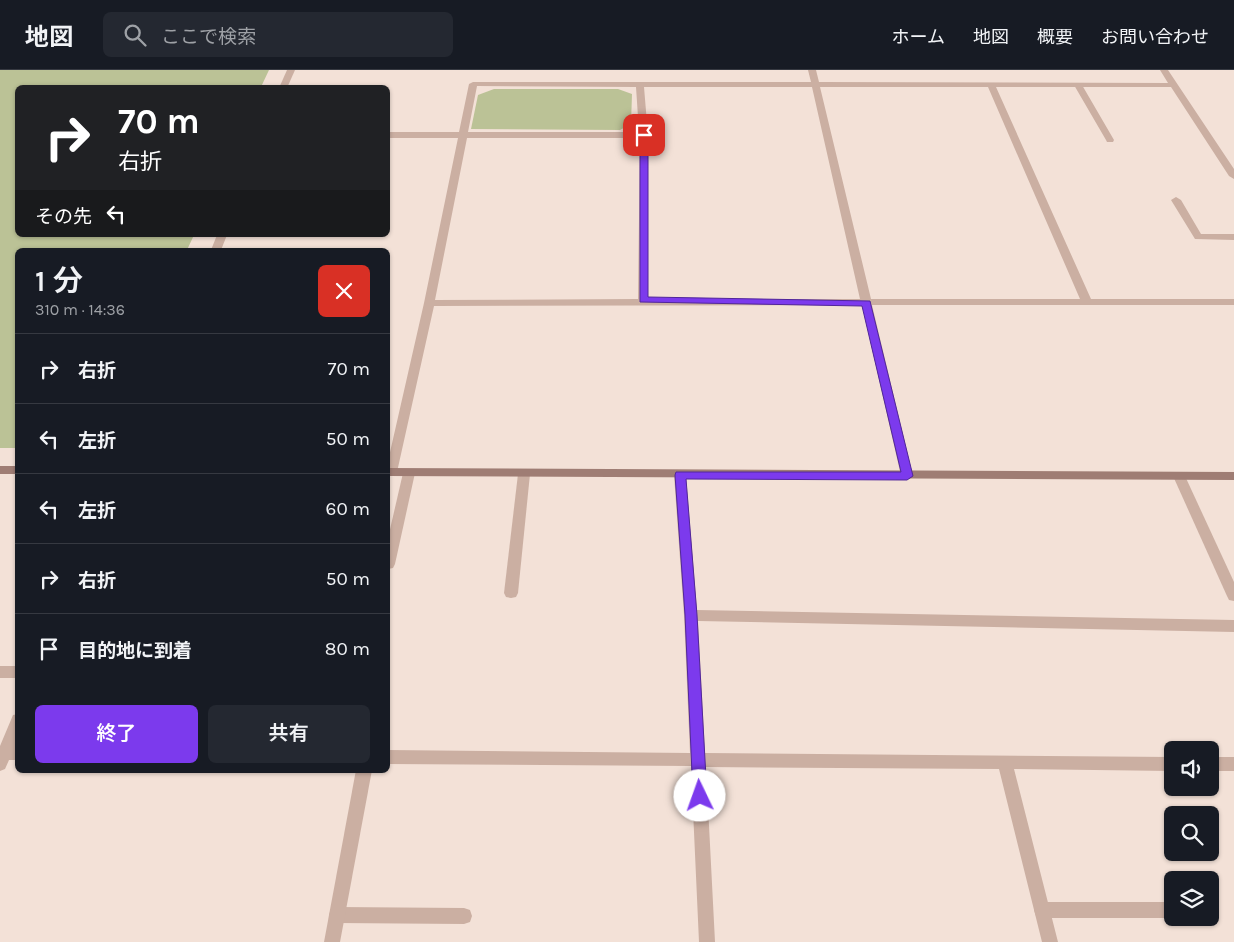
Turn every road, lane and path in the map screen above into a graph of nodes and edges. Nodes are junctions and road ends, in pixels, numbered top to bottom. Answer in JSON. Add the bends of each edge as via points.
{"nodes":[{"id":1,"x":291,"y":70,"type":"edge"},
{"id":2,"x":812,"y":70,"type":"edge"},
{"id":3,"x":1164,"y":70,"type":"edge"},
{"id":4,"x":284,"y":85,"type":"edge"},
{"id":5,"x":640,"y":85,"type":"junction"},
{"id":6,"x":815,"y":85,"type":"junction"},
{"id":7,"x":991,"y":85,"type":"junction"},
{"id":8,"x":1078,"y":85,"type":"junction"},
{"id":9,"x":1173,"y":85,"type":"junction"},
{"id":10,"x":390,"y":135,"type":"edge"},
{"id":11,"x":463,"y":135,"type":"junction"},
{"id":12,"x":644,"y":135,"type":"junction"},
{"id":13,"x":1110,"y":140,"type":"dead end"},
{"id":14,"x":1234,"y":176,"type":"edge"},
{"id":15,"x":1176,"y":200,"type":"dead end"},
{"id":16,"x":1234,"y":237,"type":"edge"},
{"id":17,"x":643,"y":300,"type":"junction"},
{"id":18,"x":429,"y":302,"type":"junction"},
{"id":19,"x":1234,"y":302,"type":"edge"},
{"id":20,"x":866,"y":303,"type":"junction"},
{"id":21,"x":1087,"y":303,"type":"junction"},
{"id":22,"x":390,"y":468,"type":"edge"},
{"id":23,"x":0,"y":470,"type":"edge"},
{"id":24,"x":15,"y":470,"type":"edge"},
{"id":25,"x":390,"y":472,"type":"edge"},
{"id":26,"x":409,"y":473,"type":"junction"},
{"id":27,"x":524,"y":474,"type":"junction"},
{"id":28,"x":680,"y":475,"type":"junction"},
{"id":29,"x":907,"y":476,"type":"junction"},
{"id":30,"x":1179,"y":476,"type":"junction"},
{"id":31,"x":1234,"y":476,"type":"edge"},
{"id":32,"x":390,"y":555,"type":"edge"},
{"id":33,"x":512,"y":593,"type":"dead end"},
{"id":34,"x":1233,"y":593,"type":"edge"},
{"id":35,"x":691,"y":615,"type":"junction"},
{"id":36,"x":1234,"y":626,"type":"edge"},
{"id":37,"x":0,"y":672,"type":"edge"},
{"id":38,"x":15,"y":672,"type":"edge"},
{"id":39,"x":15,"y":730,"type":"edge"},
{"id":40,"x":7,"y":757,"type":"edge"},
{"id":41,"x":390,"y":757,"type":"edge"},
{"id":42,"x":699,"y":759,"type":"junction"},
{"id":43,"x":1005,"y":762,"type":"junction"},
{"id":44,"x":1164,"y":764,"type":"edge"},
{"id":45,"x":1219,"y":764,"type":"edge"},
{"id":46,"x":1234,"y":764,"type":"edge"},
{"id":47,"x":363,"y":773,"type":"edge"},
{"id":48,"x":1042,"y":910,"type":"junction"},
{"id":49,"x":1164,"y":910,"type":"edge"},
{"id":50,"x":337,"y":915,"type":"junction"},
{"id":51,"x":464,"y":916,"type":"dead end"},
{"id":52,"x":332,"y":942,"type":"edge"},
{"id":53,"x":707,"y":942,"type":"edge"},
{"id":54,"x":1050,"y":942,"type":"edge"}],
"edges":[{"from":1,"to":4,"type":"street"},
{"from":2,"to":6,"type":"street"},
{"from":3,"to":9,"type":"street"},
{"from":5,"to":6,"type":"street"},
{"from":5,"to":11,"type":"street","via":[[473,84]]},
{"from":5,"to":12,"type":"street"},
{"from":6,"to":7,"type":"street"},
{"from":6,"to":20,"type":"street"},
{"from":7,"to":8,"type":"street"},
{"from":7,"to":21,"type":"street"},
{"from":8,"to":9,"type":"street"},
{"from":8,"to":13,"type":"street"},
{"from":9,"to":14,"type":"street"},
{"from":10,"to":11,"type":"street"},
{"from":11,"to":12,"type":"street"},
{"from":11,"to":18,"type":"street"},
{"from":12,"to":17,"type":"street"},
{"from":15,"to":16,"type":"street","via":[[1198,237]]},
{"from":17,"to":18,"type":"street"},
{"from":17,"to":20,"type":"street"},
{"from":18,"to":22,"type":"street"},
{"from":19,"to":21,"type":"street"},
{"from":20,"to":21,"type":"street"},
{"from":20,"to":29,"type":"street"},
{"from":23,"to":24,"type":"street"},
{"from":25,"to":26,"type":"street"},
{"from":26,"to":27,"type":"street"},
{"from":26,"to":32,"type":"street"},
{"from":27,"to":28,"type":"street"},
{"from":27,"to":33,"type":"street"},
{"from":28,"to":29,"type":"street"},
{"from":28,"to":35,"type":"street"},
{"from":29,"to":30,"type":"street"},
{"from":30,"to":31,"type":"street"},
{"from":30,"to":34,"type":"street"},
{"from":35,"to":36,"type":"street"},
{"from":35,"to":42,"type":"street"},
{"from":37,"to":38,"type":"street"},
{"from":39,"to":40,"type":"street"},
{"from":41,"to":42,"type":"street"},
{"from":42,"to":43,"type":"street"},
{"from":42,"to":53,"type":"street"},
{"from":43,"to":44,"type":"street"},
{"from":43,"to":48,"type":"street"},
{"from":45,"to":46,"type":"street"},
{"from":47,"to":50,"type":"street"},
{"from":48,"to":49,"type":"street"},
{"from":48,"to":54,"type":"street"},
{"from":50,"to":51,"type":"street"},
{"from":50,"to":52,"type":"street"}]}
